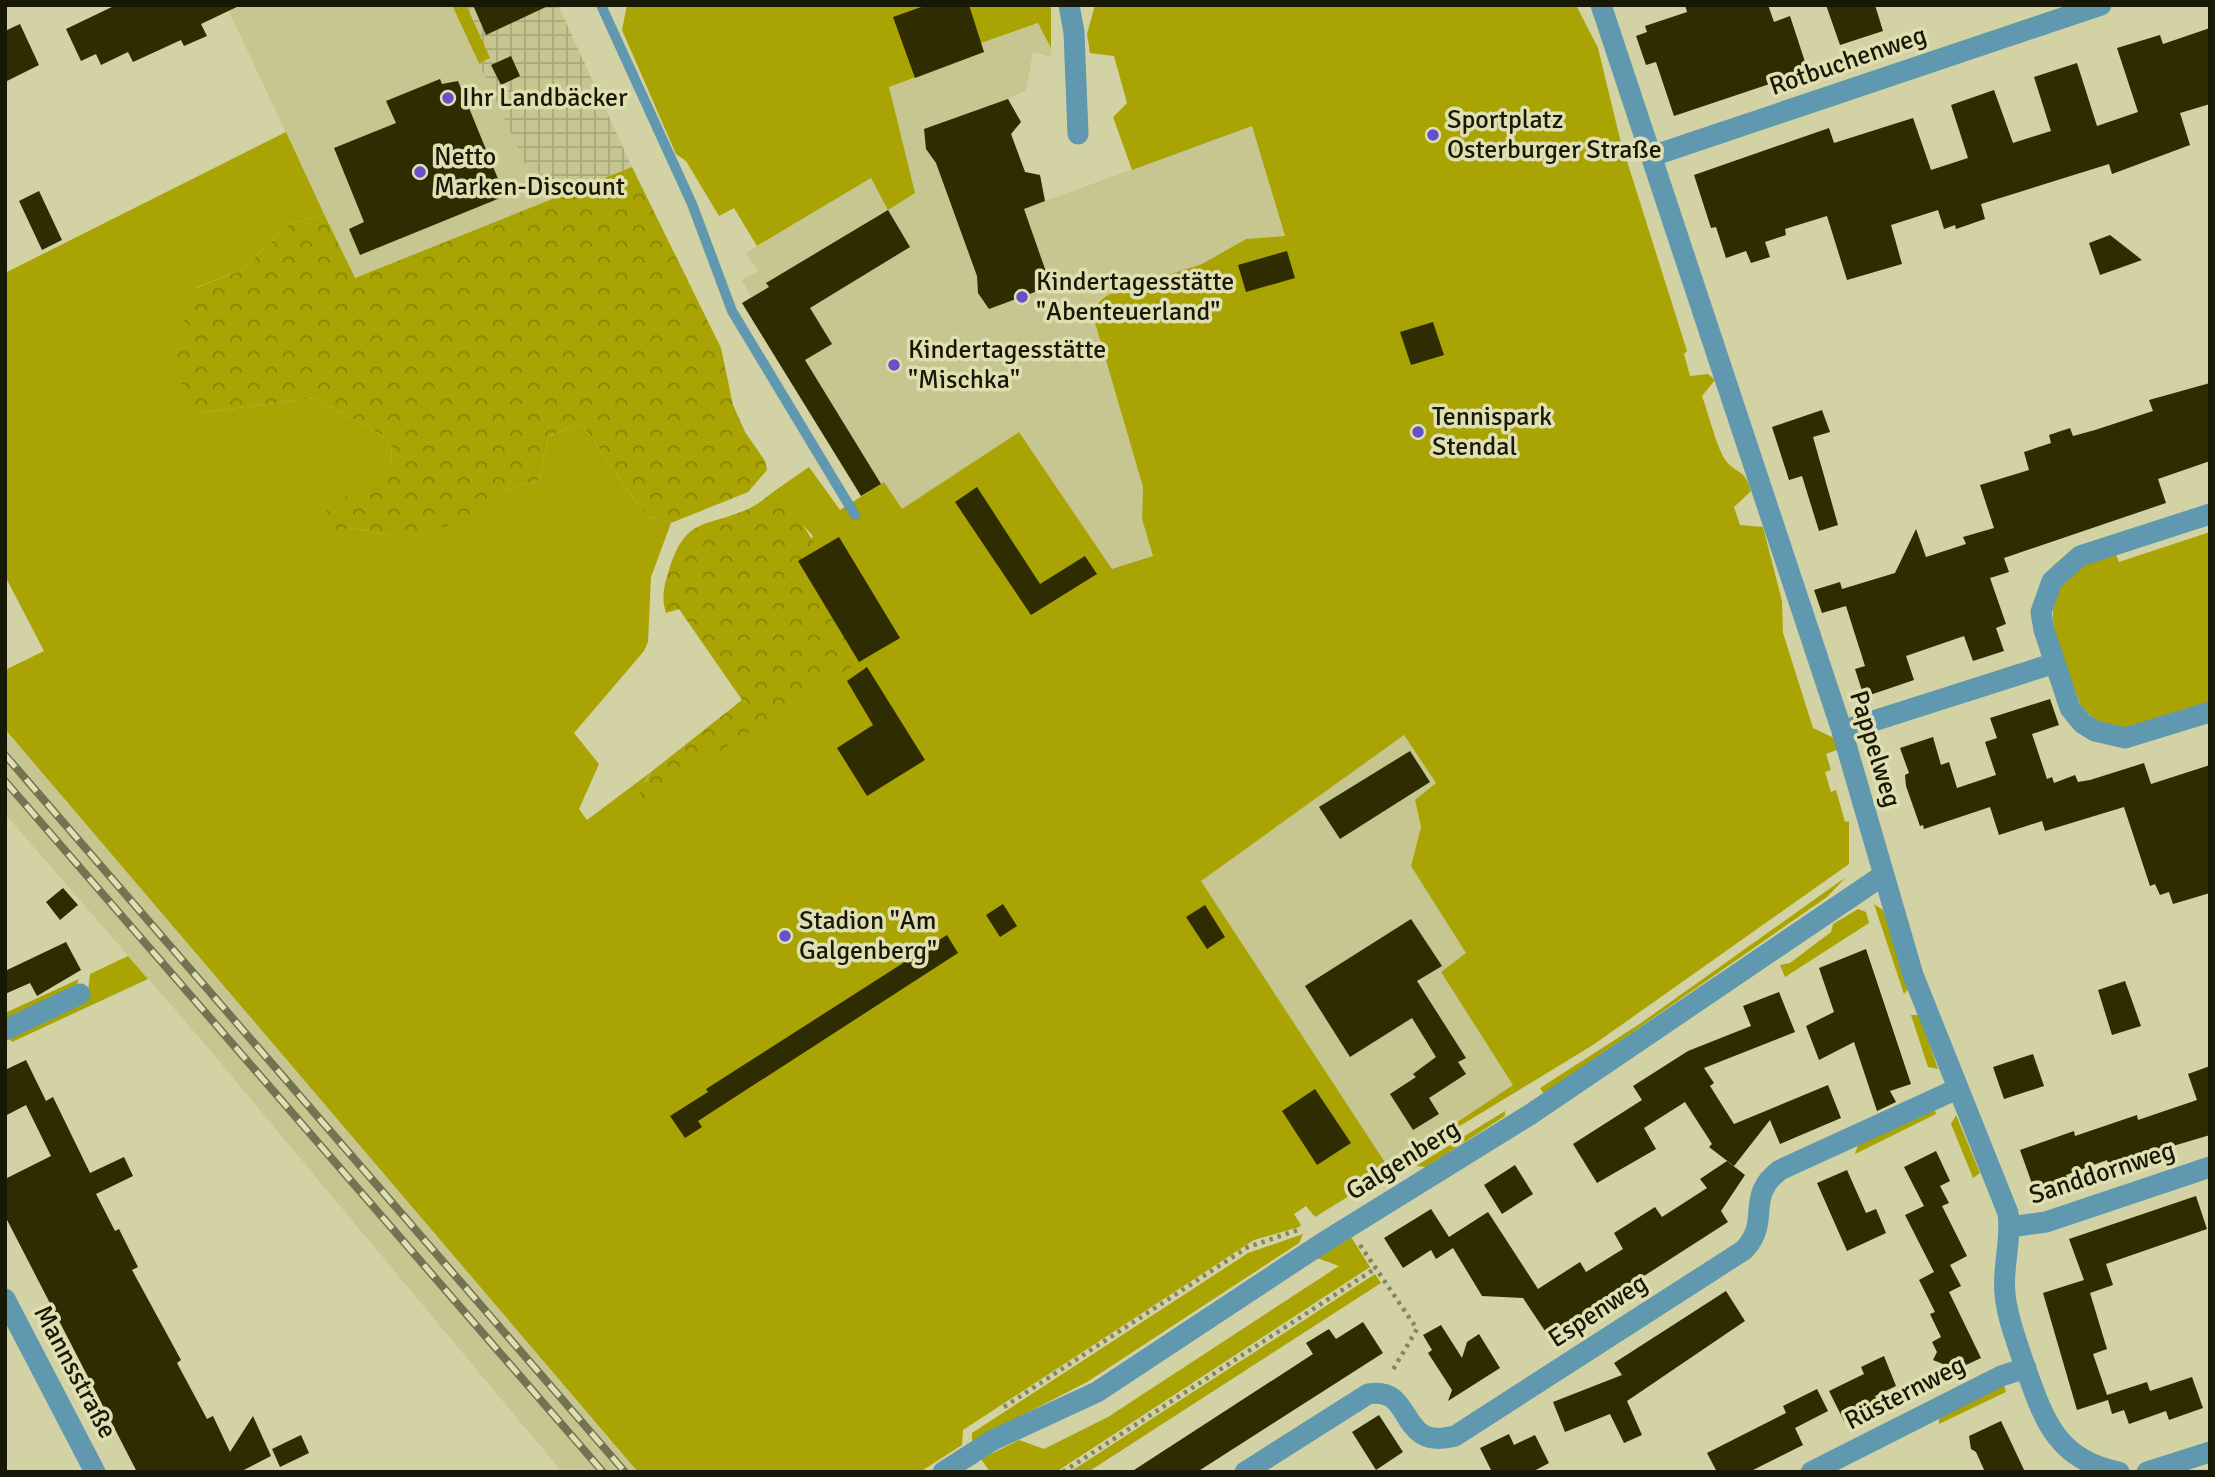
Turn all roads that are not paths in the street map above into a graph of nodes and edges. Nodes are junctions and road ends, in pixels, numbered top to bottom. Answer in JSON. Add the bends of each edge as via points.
{"nodes":[{"id":1,"x":601,"y":5,"type":"edge"},
{"id":2,"x":1069,"y":5,"type":"edge"},
{"id":3,"x":1601,"y":5,"type":"edge"},
{"id":4,"x":2101,"y":5,"type":"edge"},
{"id":5,"x":1077,"y":134,"type":"dead end"},
{"id":6,"x":1651,"y":156,"type":"junction"},
{"id":7,"x":855,"y":514,"type":"dead end"},
{"id":8,"x":2210,"y":514,"type":"edge"},
{"id":9,"x":2055,"y":663,"type":"junction"},
{"id":10,"x":2210,"y":712,"type":"edge"},
{"id":11,"x":1842,"y":731,"type":"junction"},
{"id":12,"x":1882,"y":876,"type":"junction"},
{"id":13,"x":80,"y":993,"type":"dead end"},
{"id":14,"x":5,"y":1030,"type":"edge"},
{"id":15,"x":1957,"y":1089,"type":"junction"},
{"id":16,"x":2210,"y":1167,"type":"edge"},
{"id":17,"x":2010,"y":1227,"type":"junction"},
{"id":18,"x":5,"y":1298,"type":"edge"},
{"id":19,"x":2026,"y":1368,"type":"junction"},
{"id":20,"x":2210,"y":1452,"type":"edge"},
{"id":21,"x":96,"y":1472,"type":"edge"},
{"id":22,"x":943,"y":1472,"type":"edge"},
{"id":23,"x":1245,"y":1472,"type":"edge"},
{"id":24,"x":1811,"y":1472,"type":"edge"},
{"id":25,"x":2119,"y":1472,"type":"edge"},
{"id":26,"x":2147,"y":1472,"type":"edge"}],
"edges":[{"from":1,"to":7,"type":"lane","via":[[692,204],[732,311]]},
{"from":2,"to":5,"type":"street"},
{"from":3,"to":6,"type":"street","name":"Pappelweg"},
{"from":4,"to":6,"type":"street","name":"Rotbuchenweg"},
{"from":6,"to":11,"type":"street","name":"Pappelweg"},
{"from":8,"to":9,"type":"street","via":[[2080,556],[2062,569],[2052,581],[2041,612]]},
{"from":9,"to":10,"type":"street","via":[[2070,708],[2082,723],[2112,738],[2144,734]]},
{"from":9,"to":11,"type":"street"},
{"from":11,"to":12,"type":"street","name":"Pappelweg"},
{"from":12,"to":15,"type":"street","name":"Pappelweg","via":[[1913,975]]},
{"from":12,"to":22,"type":"street","name":"Galgenberg","via":[[1531,1114],[1348,1227],[1097,1392],[993,1440]]},
{"from":13,"to":14,"type":"street"},
{"from":15,"to":17,"type":"street","name":"Pappelweg"},
{"from":15,"to":23,"type":"street","name":"Espenweg","via":[[1780,1170],[1766,1180],[1759,1196],[1754,1240],[1744,1250],[1455,1436],[1425,1437],[1394,1398],[1380,1392],[1368,1394]]},
{"from":16,"to":17,"type":"street","name":"Sanddornweg","via":[[2046,1222]]},
{"from":17,"to":19,"type":"street","name":"Pappelweg","via":[[2005,1293]]},
{"from":18,"to":21,"type":"street","name":"Mannsstraße"},
{"from":19,"to":24,"type":"street","name":"Rüsternweg","via":[[2001,1376]]},
{"from":19,"to":25,"type":"street","name":"Pappelweg","via":[[2053,1434],[2079,1458]]},
{"from":20,"to":26,"type":"street"}]}
